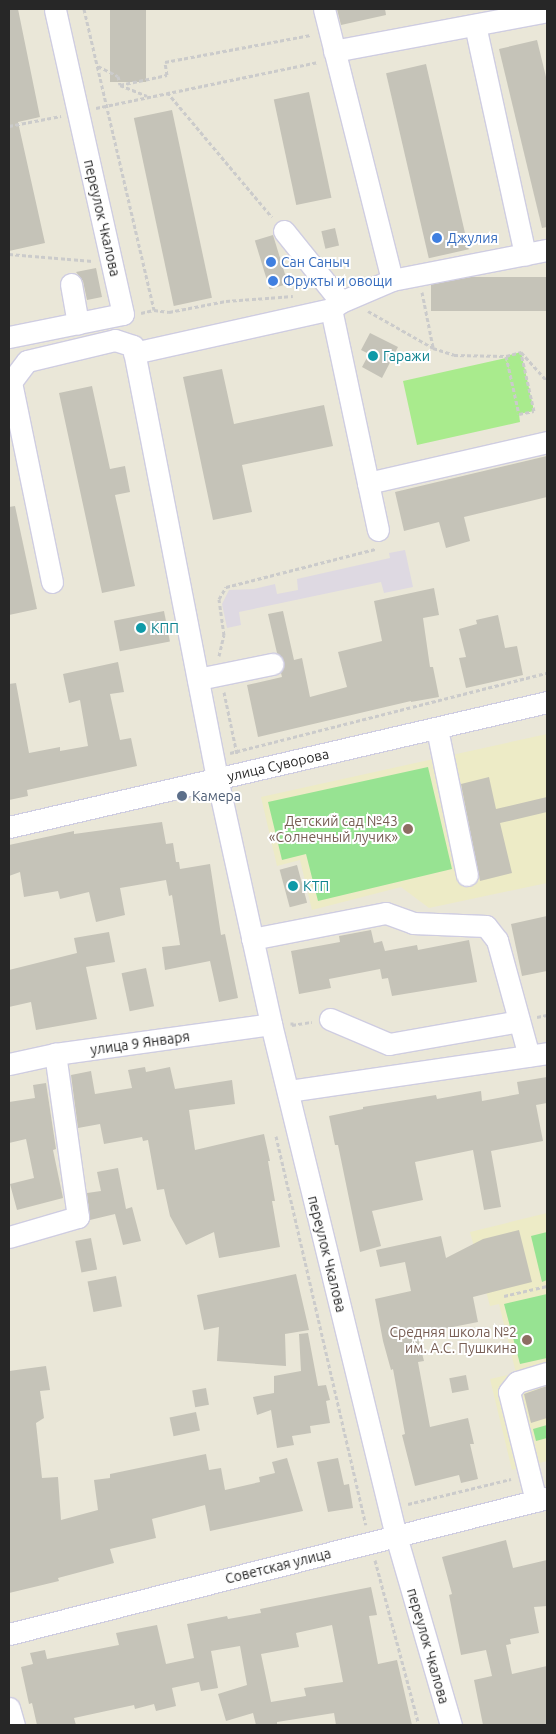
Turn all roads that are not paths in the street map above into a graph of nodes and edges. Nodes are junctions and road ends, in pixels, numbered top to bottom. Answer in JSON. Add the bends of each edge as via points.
{"nodes":[{"id":1,"x":55,"y":9,"type":"edge"},
{"id":2,"x":324,"y":9,"type":"edge"},
{"id":3,"x":547,"y":10,"type":"edge"},
{"id":4,"x":475,"y":26,"type":"junction"},
{"id":5,"x":334,"y":51,"type":"junction"},
{"id":6,"x":284,"y":231,"type":"road end"},
{"id":7,"x":547,"y":250,"type":"edge"},
{"id":8,"x":525,"y":255,"type":"junction"},
{"id":9,"x":392,"y":280,"type":"junction"},
{"id":10,"x":71,"y":284,"type":"dead end"},
{"id":11,"x":336,"y":305,"type":"junction"},
{"id":12,"x":78,"y":323,"type":"junction"},
{"id":13,"x":9,"y":336,"type":"edge"},
{"id":14,"x":134,"y":353,"type":"junction"},
{"id":15,"x":10,"y":383,"type":"edge"},
{"id":16,"x":547,"y":442,"type":"edge"},
{"id":17,"x":368,"y":483,"type":"junction"},
{"id":18,"x":378,"y":530,"type":"dead end"},
{"id":19,"x":52,"y":582,"type":"dead end"},
{"id":20,"x":272,"y":664,"type":"dead end"},
{"id":21,"x":198,"y":679,"type":"junction"},
{"id":22,"x":547,"y":702,"type":"edge"},
{"id":23,"x":437,"y":729,"type":"junction"},
{"id":24,"x":217,"y":778,"type":"junction"},
{"id":25,"x":9,"y":827,"type":"edge"},
{"id":26,"x":467,"y":875,"type":"dead end"},
{"id":27,"x":252,"y":939,"type":"junction"},
{"id":28,"x":330,"y":1019,"type":"dead end"},
{"id":29,"x":519,"y":1021,"type":"junction"},
{"id":30,"x":271,"y":1024,"type":"junction"},
{"id":31,"x":54,"y":1054,"type":"junction"},
{"id":32,"x":538,"y":1055,"type":"edge"},
{"id":33,"x":9,"y":1064,"type":"edge"},
{"id":34,"x":288,"y":1091,"type":"junction"},
{"id":35,"x":9,"y":1237,"type":"edge"},
{"id":36,"x":547,"y":1373,"type":"edge"},
{"id":37,"x":542,"y":1500,"type":"edge"},
{"id":38,"x":396,"y":1536,"type":"junction"},
{"id":39,"x":9,"y":1634,"type":"edge"},
{"id":40,"x":9,"y":1708,"type":"edge"},
{"id":41,"x":14,"y":1725,"type":"edge"},
{"id":42,"x":451,"y":1725,"type":"edge"}],
"edges":[{"from":1,"to":12,"type":"street","name":"переулок Чкалова","via":[[123,314]]},
{"from":2,"to":5,"type":"street"},
{"from":3,"to":4,"type":"street"},
{"from":4,"to":5,"type":"street"},
{"from":4,"to":8,"type":"street"},
{"from":5,"to":9,"type":"street"},
{"from":6,"to":11,"type":"street"},
{"from":7,"to":8,"type":"street"},
{"from":8,"to":9,"type":"street"},
{"from":9,"to":11,"type":"street"},
{"from":10,"to":12,"type":"street"},
{"from":11,"to":14,"type":"street"},
{"from":11,"to":17,"type":"street"},
{"from":12,"to":13,"type":"street"},
{"from":14,"to":15,"type":"street","via":[[133,346],[116,340],[27,361]]},
{"from":14,"to":21,"type":"street","name":"переулок Чкалова"},
{"from":15,"to":19,"type":"street"},
{"from":16,"to":17,"type":"street"},
{"from":17,"to":18,"type":"street"},
{"from":20,"to":21,"type":"street"},
{"from":21,"to":24,"type":"street","name":"переулок Чкалова"},
{"from":22,"to":23,"type":"street","name":"улица Суворова"},
{"from":23,"to":24,"type":"street","name":"улица Суворова"},
{"from":23,"to":26,"type":"street"},
{"from":24,"to":25,"type":"street","name":"улица Суворова"},
{"from":24,"to":27,"type":"street","name":"переулок Чкалова"},
{"from":27,"to":29,"type":"street","via":[[386,913],[413,923],[486,926],[497,940]]},
{"from":27,"to":30,"type":"street","name":"переулок Чкалова"},
{"from":28,"to":29,"type":"street","via":[[389,1044]]},
{"from":29,"to":32,"type":"street"},
{"from":30,"to":31,"type":"street","name":"улица 9 Января"},
{"from":30,"to":34,"type":"street","name":"переулок Чкалова"},
{"from":31,"to":33,"type":"street","name":"улица 9 Января"},
{"from":31,"to":35,"type":"street","via":[[78,1217]]},
{"from":32,"to":34,"type":"street"},
{"from":34,"to":38,"type":"street","name":"переулок Чкалова"},
{"from":36,"to":37,"type":"street","via":[[517,1382],[509,1392],[530,1474]]},
{"from":37,"to":38,"type":"street","name":"Советская улица"},
{"from":38,"to":39,"type":"street","name":"Советская улица"},
{"from":38,"to":42,"type":"street","name":"переулок Чкалова"},
{"from":40,"to":41,"type":"street"}]}
